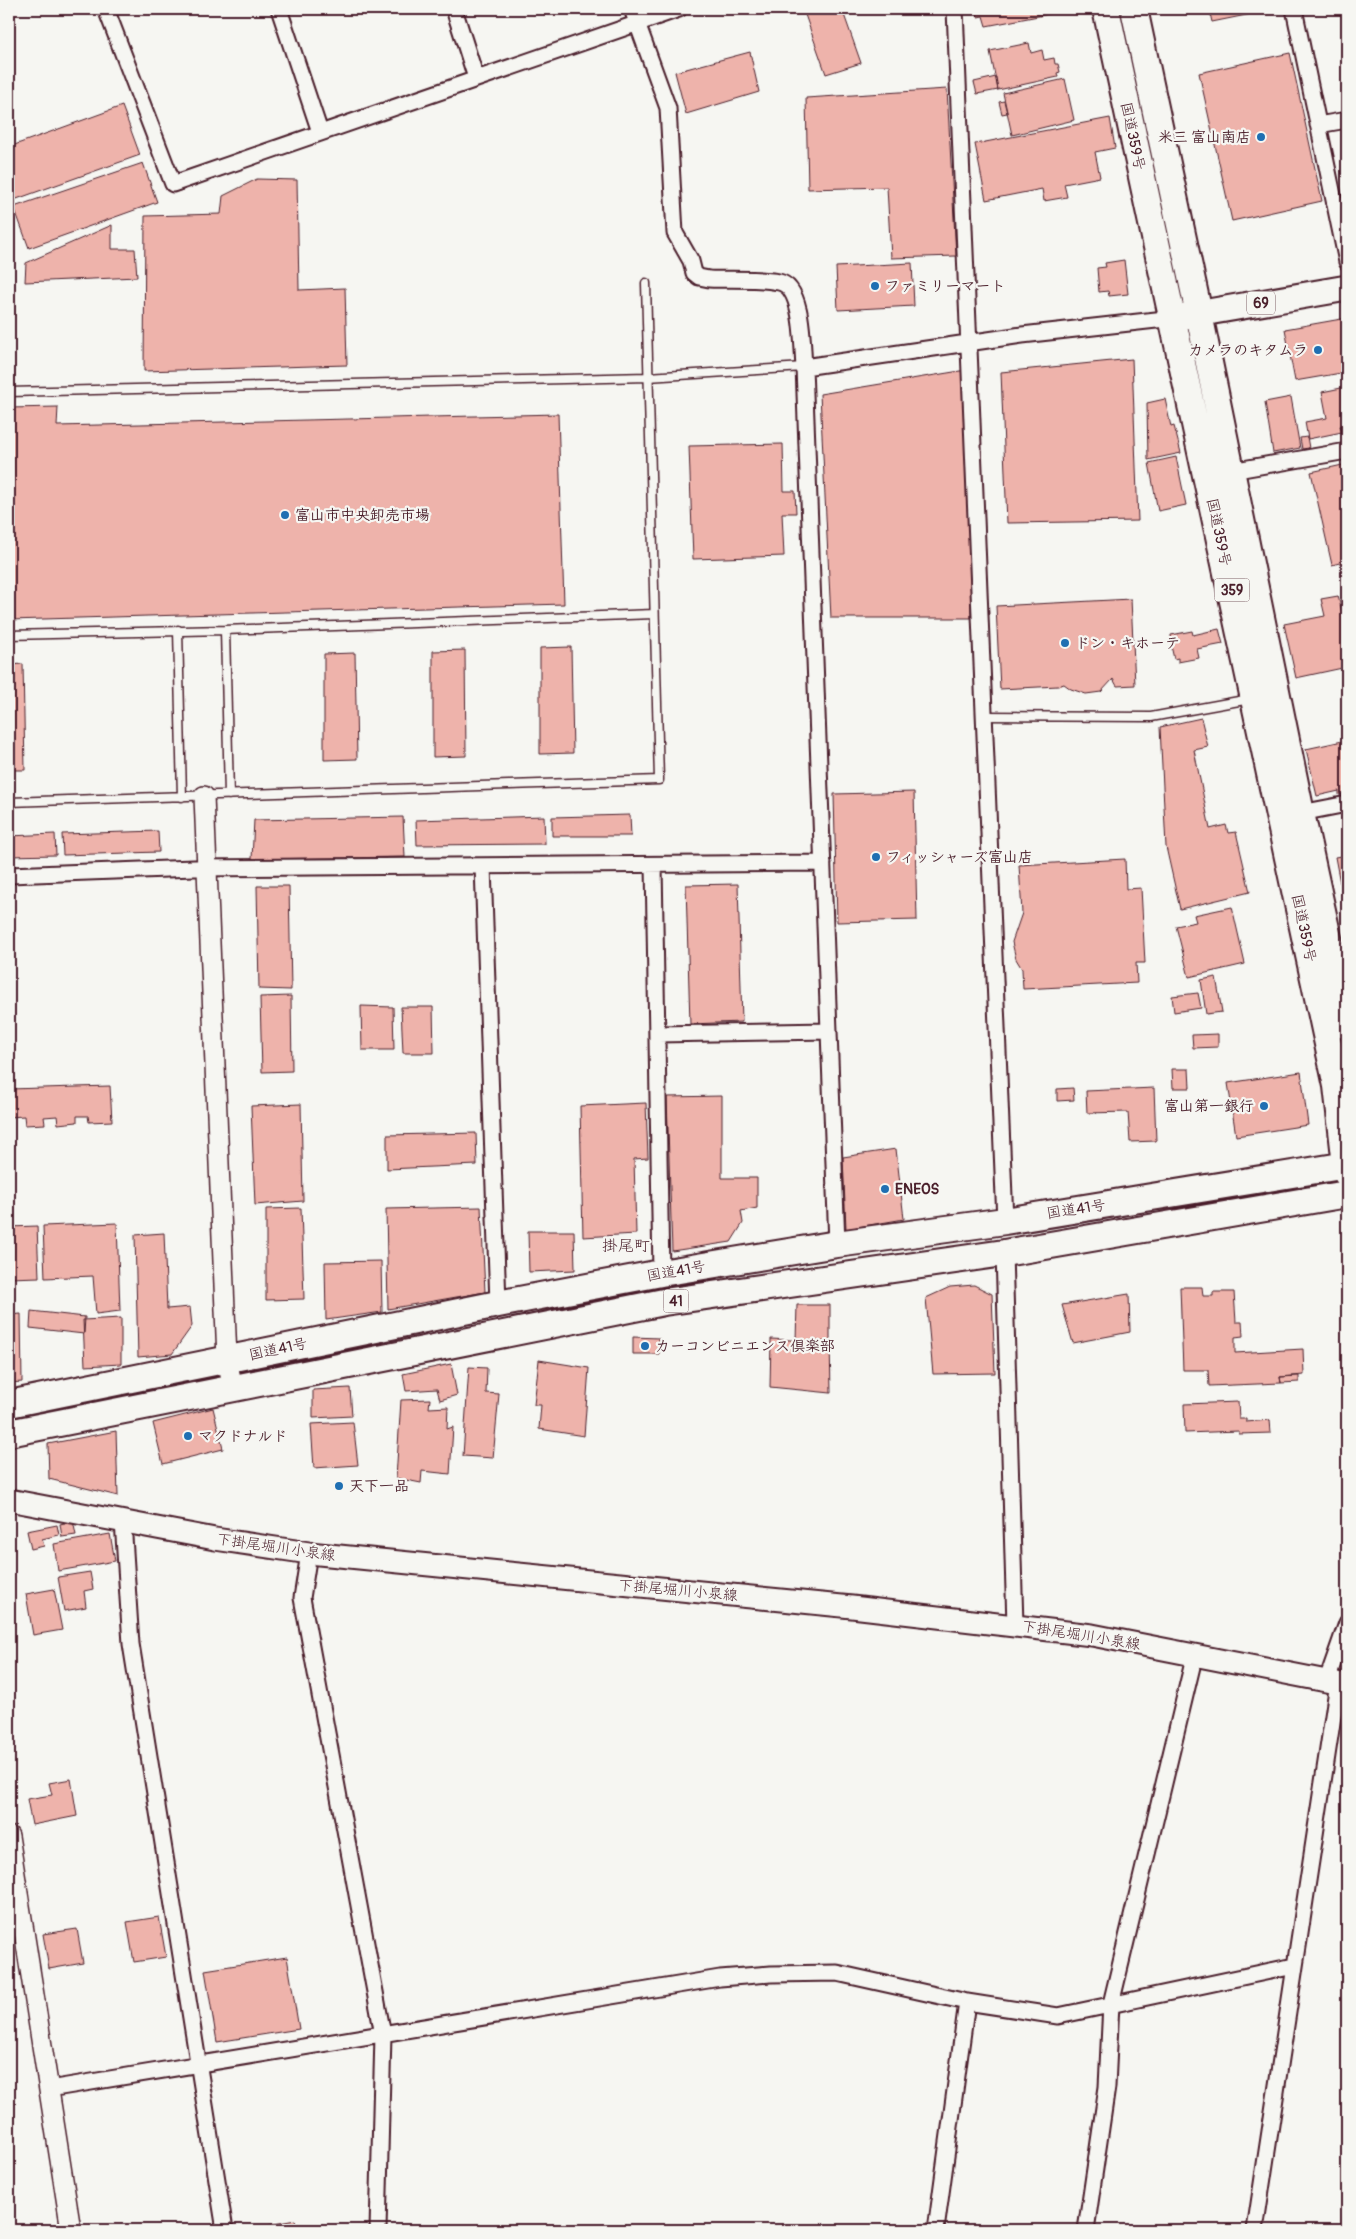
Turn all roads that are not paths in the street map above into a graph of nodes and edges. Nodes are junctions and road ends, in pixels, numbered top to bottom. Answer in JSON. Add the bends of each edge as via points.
{"nodes":[{"id":1,"x":106,"y":9,"type":"edge"},
{"id":2,"x":279,"y":9,"type":"edge"},
{"id":3,"x":454,"y":9,"type":"edge"},
{"id":4,"x":632,"y":9,"type":"edge"},
{"id":5,"x":680,"y":9,"type":"edge"},
{"id":6,"x":955,"y":9,"type":"edge"},
{"id":7,"x":1106,"y":9,"type":"edge"},
{"id":8,"x":1134,"y":9,"type":"edge"},
{"id":9,"x":1294,"y":9,"type":"edge"},
{"id":10,"x":637,"y":24,"type":"junction"},
{"id":11,"x":476,"y":78,"type":"junction"},
{"id":12,"x":1347,"y":120,"type":"edge"},
{"id":13,"x":1318,"y":125,"type":"junction"},
{"id":14,"x":320,"y":132,"type":"junction"},
{"id":15,"x":1347,"y":262,"type":"edge"},
{"id":16,"x":646,"y":283,"type":"dead end"},
{"id":17,"x":1347,"y":288,"type":"edge"},
{"id":18,"x":1187,"y":316,"type":"junction"},
{"id":19,"x":970,"y":344,"type":"junction"},
{"id":20,"x":804,"y":367,"type":"junction"},
{"id":21,"x":648,"y":377,"type":"junction"},
{"id":22,"x":9,"y":392,"type":"edge"},
{"id":23,"x":1347,"y":451,"type":"edge"},
{"id":24,"x":1230,"y":471,"type":"junction"},
{"id":25,"x":654,"y":614,"type":"junction"},
{"id":26,"x":178,"y":630,"type":"junction"},
{"id":27,"x":225,"y":630,"type":"junction"},
{"id":28,"x":9,"y":635,"type":"edge"},
{"id":29,"x":1254,"y":698,"type":"junction"},
{"id":30,"x":985,"y":716,"type":"junction"},
{"id":31,"x":229,"y":795,"type":"junction"},
{"id":32,"x":204,"y":796,"type":"junction"},
{"id":33,"x":182,"y":797,"type":"junction"},
{"id":34,"x":9,"y":802,"type":"edge"},
{"id":35,"x":1347,"y":804,"type":"edge"},
{"id":36,"x":1301,"y":813,"type":"junction"},
{"id":37,"x":823,"y":864,"type":"junction"},
{"id":38,"x":654,"y":865,"type":"junction"},
{"id":39,"x":483,"y":866,"type":"junction"},
{"id":40,"x":206,"y":868,"type":"junction"},
{"id":41,"x":9,"y":875,"type":"edge"},
{"id":42,"x":1347,"y":1026,"type":"edge"},
{"id":43,"x":829,"y":1031,"type":"junction"},
{"id":44,"x":658,"y":1034,"type":"junction"},
{"id":45,"x":1347,"y":1168,"type":"edge"},
{"id":46,"x":1347,"y":1194,"type":"edge"},
{"id":47,"x":1005,"y":1221,"type":"junction"},
{"id":48,"x":837,"y":1244,"type":"junction"},
{"id":49,"x":1004,"y":1253,"type":"junction"},
{"id":50,"x":661,"y":1273,"type":"junction"},
{"id":51,"x":498,"y":1304,"type":"junction"},
{"id":52,"x":227,"y":1359,"type":"junction"},
{"id":53,"x":233,"y":1389,"type":"junction"},
{"id":54,"x":9,"y":1404,"type":"edge"},
{"id":55,"x":9,"y":1434,"type":"edge"},
{"id":56,"x":9,"y":1500,"type":"edge"},
{"id":57,"x":123,"y":1521,"type":"junction"},
{"id":58,"x":309,"y":1553,"type":"junction"},
{"id":59,"x":1347,"y":1623,"type":"edge"},
{"id":60,"x":1015,"y":1625,"type":"junction"},
{"id":61,"x":1195,"y":1654,"type":"junction"},
{"id":62,"x":1338,"y":1683,"type":"edge"},
{"id":63,"x":9,"y":1836,"type":"edge"},
{"id":64,"x":1294,"y":1966,"type":"junction"},
{"id":65,"x":967,"y":2002,"type":"junction"},
{"id":66,"x":1111,"y":2004,"type":"junction"},
{"id":67,"x":382,"y":2035,"type":"junction"},
{"id":68,"x":198,"y":2064,"type":"junction"},
{"id":69,"x":49,"y":2089,"type":"junction"},
{"id":70,"x":71,"y":2230,"type":"edge"},
{"id":71,"x":225,"y":2230,"type":"edge"},
{"id":72,"x":378,"y":2230,"type":"edge"},
{"id":73,"x":936,"y":2230,"type":"edge"},
{"id":74,"x":1086,"y":2230,"type":"edge"},
{"id":75,"x":1255,"y":2230,"type":"edge"}],
"edges":[{"from":1,"to":14,"type":"street","via":[[173,184]]},
{"from":2,"to":14,"type":"street"},
{"from":3,"to":11,"type":"street"},
{"from":4,"to":10,"type":"street"},
{"from":5,"to":10,"type":"street"},
{"from":6,"to":19,"type":"street"},
{"from":7,"to":18,"type":"highway","name":"国道359号","number":"359","via":[[1133,140]]},
{"from":8,"to":18,"type":"highway","name":"国道359号","number":"359"},
{"from":9,"to":13,"type":"street"},
{"from":10,"to":11,"type":"street"},
{"from":10,"to":20,"type":"street","via":[[668,108],[674,233],[699,277],[780,282],[791,290],[798,305]]},
{"from":11,"to":14,"type":"street"},
{"from":12,"to":13,"type":"street"},
{"from":13,"to":15,"type":"street"},
{"from":16,"to":21,"type":"lane"},
{"from":17,"to":18,"type":"main road","number":"69"},
{"from":18,"to":19,"type":"street"},
{"from":18,"to":24,"type":"highway","name":"国道359号","number":"359"},
{"from":18,"to":29,"type":"highway","name":"国道359号","number":"359"},
{"from":19,"to":20,"type":"street"},
{"from":19,"to":30,"type":"street"},
{"from":20,"to":21,"type":"lane"},
{"from":20,"to":37,"type":"street"},
{"from":21,"to":22,"type":"lane"},
{"from":21,"to":25,"type":"lane"},
{"from":23,"to":24,"type":"street"},
{"from":24,"to":36,"type":"highway","name":"国道359号","number":"359"},
{"from":25,"to":27,"type":"lane"},
{"from":25,"to":31,"type":"lane","via":[[659,780]]},
{"from":26,"to":27,"type":"lane"},
{"from":26,"to":28,"type":"lane"},
{"from":26,"to":33,"type":"lane"},
{"from":27,"to":31,"type":"lane"},
{"from":29,"to":30,"type":"lane","via":[[1152,717]]},
{"from":29,"to":45,"type":"highway","name":"国道359号","number":"359","via":[[1337,1086]]},
{"from":30,"to":47,"type":"street"},
{"from":31,"to":32,"type":"lane"},
{"from":32,"to":33,"type":"lane"},
{"from":32,"to":40,"type":"street"},
{"from":33,"to":34,"type":"lane"},
{"from":35,"to":36,"type":"street"},
{"from":36,"to":42,"type":"highway","name":"国道359号","number":"359"},
{"from":37,"to":38,"type":"street"},
{"from":37,"to":43,"type":"street"},
{"from":38,"to":39,"type":"street"},
{"from":38,"to":44,"type":"street"},
{"from":39,"to":40,"type":"street"},
{"from":39,"to":51,"type":"street"},
{"from":40,"to":41,"type":"street"},
{"from":40,"to":52,"type":"street"},
{"from":43,"to":44,"type":"street"},
{"from":43,"to":48,"type":"street"},
{"from":44,"to":50,"type":"street"},
{"from":45,"to":47,"type":"highway","name":"国道41号","number":"41"},
{"from":46,"to":49,"type":"highway","name":"国道41号","number":"41"},
{"from":47,"to":48,"type":"highway","name":"国道41号","number":"41"},
{"from":48,"to":50,"type":"highway","name":"国道41号","number":"41"},
{"from":49,"to":53,"type":"highway","name":"国道41号","number":"41","via":[[664,1302]]},
{"from":49,"to":60,"type":"street"},
{"from":50,"to":51,"type":"highway","name":"国道41号","number":"41"},
{"from":51,"to":52,"type":"highway","name":"国道41号","number":"41"},
{"from":52,"to":53,"type":"street"},
{"from":52,"to":54,"type":"highway","name":"国道41号","number":"41"},
{"from":53,"to":55,"type":"highway","name":"国道41号","number":"41"},
{"from":56,"to":57,"type":"main road","name":"下掛尾堀川小泉線"},
{"from":57,"to":58,"type":"main road","name":"下掛尾堀川小泉線"},
{"from":57,"to":68,"type":"street","via":[[131,1644]]},
{"from":58,"to":60,"type":"main road","name":"下掛尾堀川小泉線"},
{"from":58,"to":67,"type":"street","via":[[302,1598]]},
{"from":59,"to":62,"type":"street"},
{"from":60,"to":61,"type":"main road","name":"下掛尾堀川小泉線","via":[[1092,1634]]},
{"from":61,"to":62,"type":"main road","name":"下掛尾堀川小泉線"},
{"from":61,"to":66,"type":"street"},
{"from":62,"to":64,"type":"street"},
{"from":63,"to":69,"type":"street"},
{"from":64,"to":66,"type":"street"},
{"from":64,"to":75,"type":"street"},
{"from":65,"to":66,"type":"street","via":[[1058,2016]]},
{"from":65,"to":67,"type":"street","via":[[837,1973],[771,1974],[720,1978]]},
{"from":65,"to":73,"type":"street"},
{"from":66,"to":74,"type":"street","via":[[1107,2087]]},
{"from":67,"to":68,"type":"street"},
{"from":67,"to":72,"type":"street"},
{"from":68,"to":69,"type":"street"},
{"from":68,"to":71,"type":"street"},
{"from":69,"to":70,"type":"street"}]}
